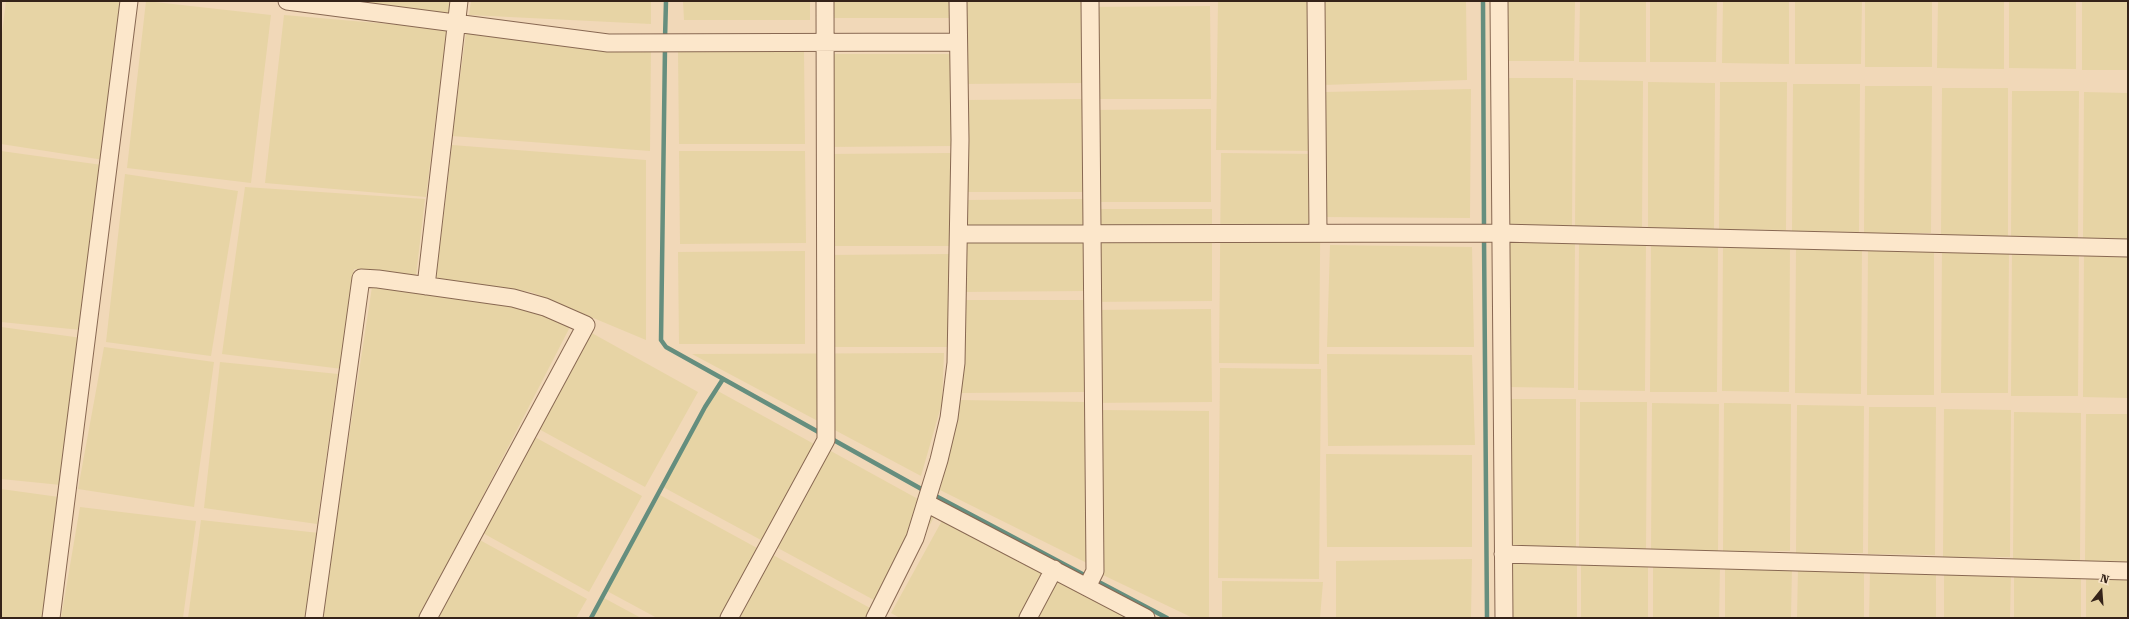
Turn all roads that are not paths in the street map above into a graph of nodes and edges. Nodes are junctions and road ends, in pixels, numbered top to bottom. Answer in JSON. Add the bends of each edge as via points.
{"nodes":[{"id":1,"x":129,"y":1,"type":"edge"},
{"id":2,"x":287,"y":1,"type":"edge"},
{"id":3,"x":459,"y":1,"type":"edge"},
{"id":4,"x":825,"y":1,"type":"edge"},
{"id":5,"x":958,"y":1,"type":"edge"},
{"id":6,"x":1090,"y":1,"type":"edge"},
{"id":7,"x":1316,"y":1,"type":"edge"},
{"id":8,"x":1499,"y":1,"type":"edge"},
{"id":9,"x":456,"y":23,"type":"junction"},
{"id":10,"x":958,"y":42,"type":"junction"},
{"id":11,"x":825,"y":43,"type":"junction"},
{"id":12,"x":1318,"y":233,"type":"junction"},
{"id":13,"x":1500,"y":233,"type":"junction"},
{"id":14,"x":959,"y":234,"type":"junction"},
{"id":15,"x":1092,"y":234,"type":"junction"},
{"id":16,"x":2128,"y":248,"type":"edge"},
{"id":17,"x":426,"y":286,"type":"junction"},
{"id":18,"x":926,"y":503,"type":"junction"},
{"id":19,"x":1503,"y":554,"type":"junction"},
{"id":20,"x":1054,"y":570,"type":"junction"},
{"id":21,"x":2128,"y":571,"type":"edge"},
{"id":22,"x":1087,"y":587,"type":"junction"},
{"id":23,"x":51,"y":618,"type":"edge"},
{"id":24,"x":314,"y":618,"type":"edge"},
{"id":25,"x":428,"y":618,"type":"edge"},
{"id":26,"x":729,"y":618,"type":"edge"},
{"id":27,"x":875,"y":618,"type":"edge"},
{"id":28,"x":1028,"y":618,"type":"edge"},
{"id":29,"x":1146,"y":618,"type":"edge"},
{"id":30,"x":1504,"y":618,"type":"edge"}],
"edges":[{"from":1,"to":23,"type":"street"},
{"from":2,"to":9,"type":"street"},
{"from":3,"to":9,"type":"street"},
{"from":4,"to":11,"type":"street"},
{"from":5,"to":10,"type":"street"},
{"from":6,"to":15,"type":"street"},
{"from":7,"to":12,"type":"street"},
{"from":8,"to":13,"type":"street"},
{"from":9,"to":11,"type":"street","via":[[608,42]]},
{"from":9,"to":17,"type":"street"},
{"from":10,"to":11,"type":"street"},
{"from":10,"to":14,"type":"street"},
{"from":11,"to":26,"type":"street","via":[[826,440]]},
{"from":12,"to":13,"type":"street"},
{"from":12,"to":15,"type":"street"},
{"from":13,"to":16,"type":"street"},
{"from":13,"to":19,"type":"street"},
{"from":14,"to":15,"type":"street"},
{"from":14,"to":18,"type":"street","via":[[956,363],[949,418],[940,460]]},
{"from":15,"to":22,"type":"street","via":[[1095,571]]},
{"from":17,"to":24,"type":"street","via":[[361,278]]},
{"from":17,"to":25,"type":"street","via":[[513,298],[545,307],[586,325]]},
{"from":18,"to":20,"type":"street"},
{"from":18,"to":27,"type":"street","via":[[915,538]]},
{"from":19,"to":21,"type":"street"},
{"from":19,"to":30,"type":"street"},
{"from":20,"to":22,"type":"street"},
{"from":20,"to":28,"type":"street"},
{"from":22,"to":29,"type":"street"}]}
